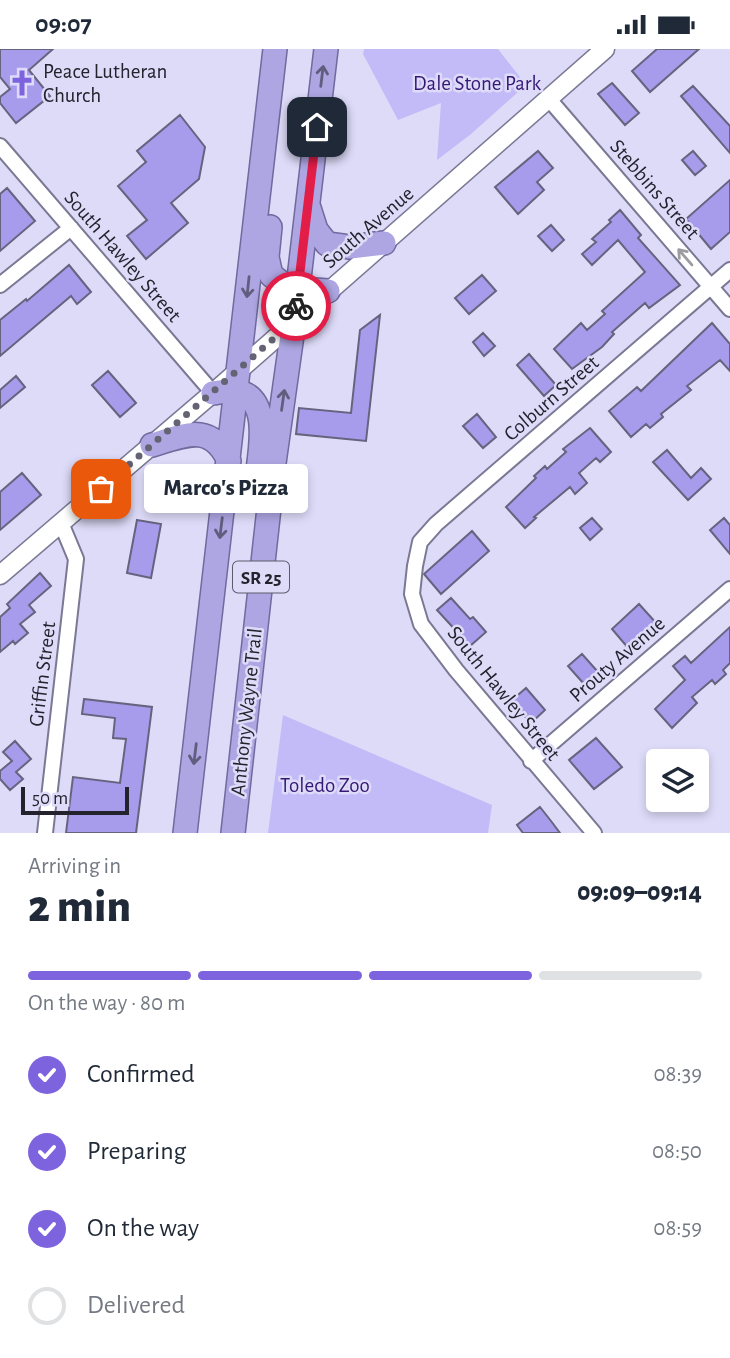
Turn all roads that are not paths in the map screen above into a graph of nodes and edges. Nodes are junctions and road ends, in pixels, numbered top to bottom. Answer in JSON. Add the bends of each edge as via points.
{"nodes":[{"id":1,"x":275,"y":49,"type":"edge"},
{"id":2,"x":326,"y":49,"type":"edge"},
{"id":3,"x":605,"y":49,"type":"edge"},
{"id":4,"x":548,"y":98,"type":"junction"},
{"id":5,"x":267,"y":118,"type":"junction"},
{"id":6,"x":0,"y":146,"type":"edge"},
{"id":7,"x":308,"y":204,"type":"junction"},
{"id":8,"x":71,"y":228,"type":"junction"},
{"id":9,"x":384,"y":243,"type":"junction"},
{"id":10,"x":730,"y":271,"type":"edge"},
{"id":11,"x":0,"y":285,"type":"edge"},
{"id":12,"x":711,"y":286,"type":"junction"},
{"id":13,"x":298,"y":290,"type":"junction"},
{"id":14,"x":328,"y":292,"type":"junction"},
{"id":15,"x":730,"y":309,"type":"edge"},
{"id":16,"x":294,"y":321,"type":"junction"},
{"id":17,"x":238,"y":381,"type":"junction"},
{"id":18,"x":214,"y":393,"type":"junction"},
{"id":19,"x":152,"y":445,"type":"junction"},
{"id":20,"x":229,"y":461,"type":"junction"},
{"id":21,"x":61,"y":523,"type":"junction"},
{"id":22,"x":415,"y":566,"type":"joint"},
{"id":23,"x":0,"y":575,"type":"edge"},
{"id":24,"x":730,"y":589,"type":"edge"},
{"id":25,"x":256,"y":622,"type":"junction"},
{"id":26,"x":531,"y":761,"type":"junction"},
{"id":27,"x":44,"y":833,"type":"edge"},
{"id":28,"x":185,"y":833,"type":"edge"},
{"id":29,"x":233,"y":833,"type":"edge"},
{"id":30,"x":594,"y":833,"type":"edge"}],
"edges":[{"from":1,"to":5,"type":"highway","number":"SR 25"},
{"from":7,"to":2,"type":"highway","name":"Anthony Wayne Trail","number":"SR 25","one_way":true},
{"from":3,"to":4,"type":"street","name":"South Avenue"},
{"from":4,"to":9,"type":"street","name":"South Avenue"},
{"from":12,"to":4,"type":"street","name":"Stebbins Street","one_way":true},
{"from":5,"to":13,"type":"highway","via":[[279,151],[267,257],[271,275]]},
{"from":5,"to":17,"type":"highway","number":"SR 25","one_way":true},
{"from":6,"to":8,"type":"street","name":"South Hawley Street"},
{"from":7,"to":9,"type":"highway","via":[[316,230],[327,244]]},
{"from":7,"to":13,"type":"highway","name":"Anthony Wayne Trail","number":"SR 25"},
{"from":8,"to":11,"type":"street"},
{"from":8,"to":18,"type":"street","name":"South Hawley Street"},
{"from":9,"to":14,"type":"street","name":"South Avenue"},
{"from":10,"to":12,"type":"street","name":"Colburn Street"},
{"from":12,"to":15,"type":"street","name":"Stebbins Street"},
{"from":12,"to":22,"type":"street","name":"Colburn Street","via":[[436,524],[419,542]]},
{"from":13,"to":14,"type":"highway"},
{"from":13,"to":16,"type":"highway","name":"Anthony Wayne Trail","number":"SR 25"},
{"from":14,"to":16,"type":"street","name":"South Avenue"},
{"from":16,"to":17,"type":"street","name":"South Avenue"},
{"from":25,"to":16,"type":"highway","name":"Anthony Wayne Trail","number":"SR 25","one_way":true},
{"from":17,"to":18,"type":"highway"},
{"from":17,"to":20,"type":"highway","number":"SR 25"},
{"from":17,"to":25,"type":"highway","via":[[263,421],[250,535]]},
{"from":18,"to":19,"type":"street"},
{"from":19,"to":20,"type":"highway","via":[[188,435],[208,436]]},
{"from":19,"to":21,"type":"street"},
{"from":20,"to":28,"type":"highway","number":"SR 25","one_way":true},
{"from":21,"to":23,"type":"street"},
{"from":21,"to":27,"type":"street","name":"Griffin Street","via":[[76,559]]},
{"from":22,"to":26,"type":"street","name":"South Hawley Street","via":[[412,594],[421,624]]},
{"from":24,"to":26,"type":"street","name":"Prouty Avenue"},
{"from":25,"to":29,"type":"highway","name":"Anthony Wayne Trail","number":"SR 25"},
{"from":26,"to":30,"type":"street","name":"South Hawley Street"}]}
